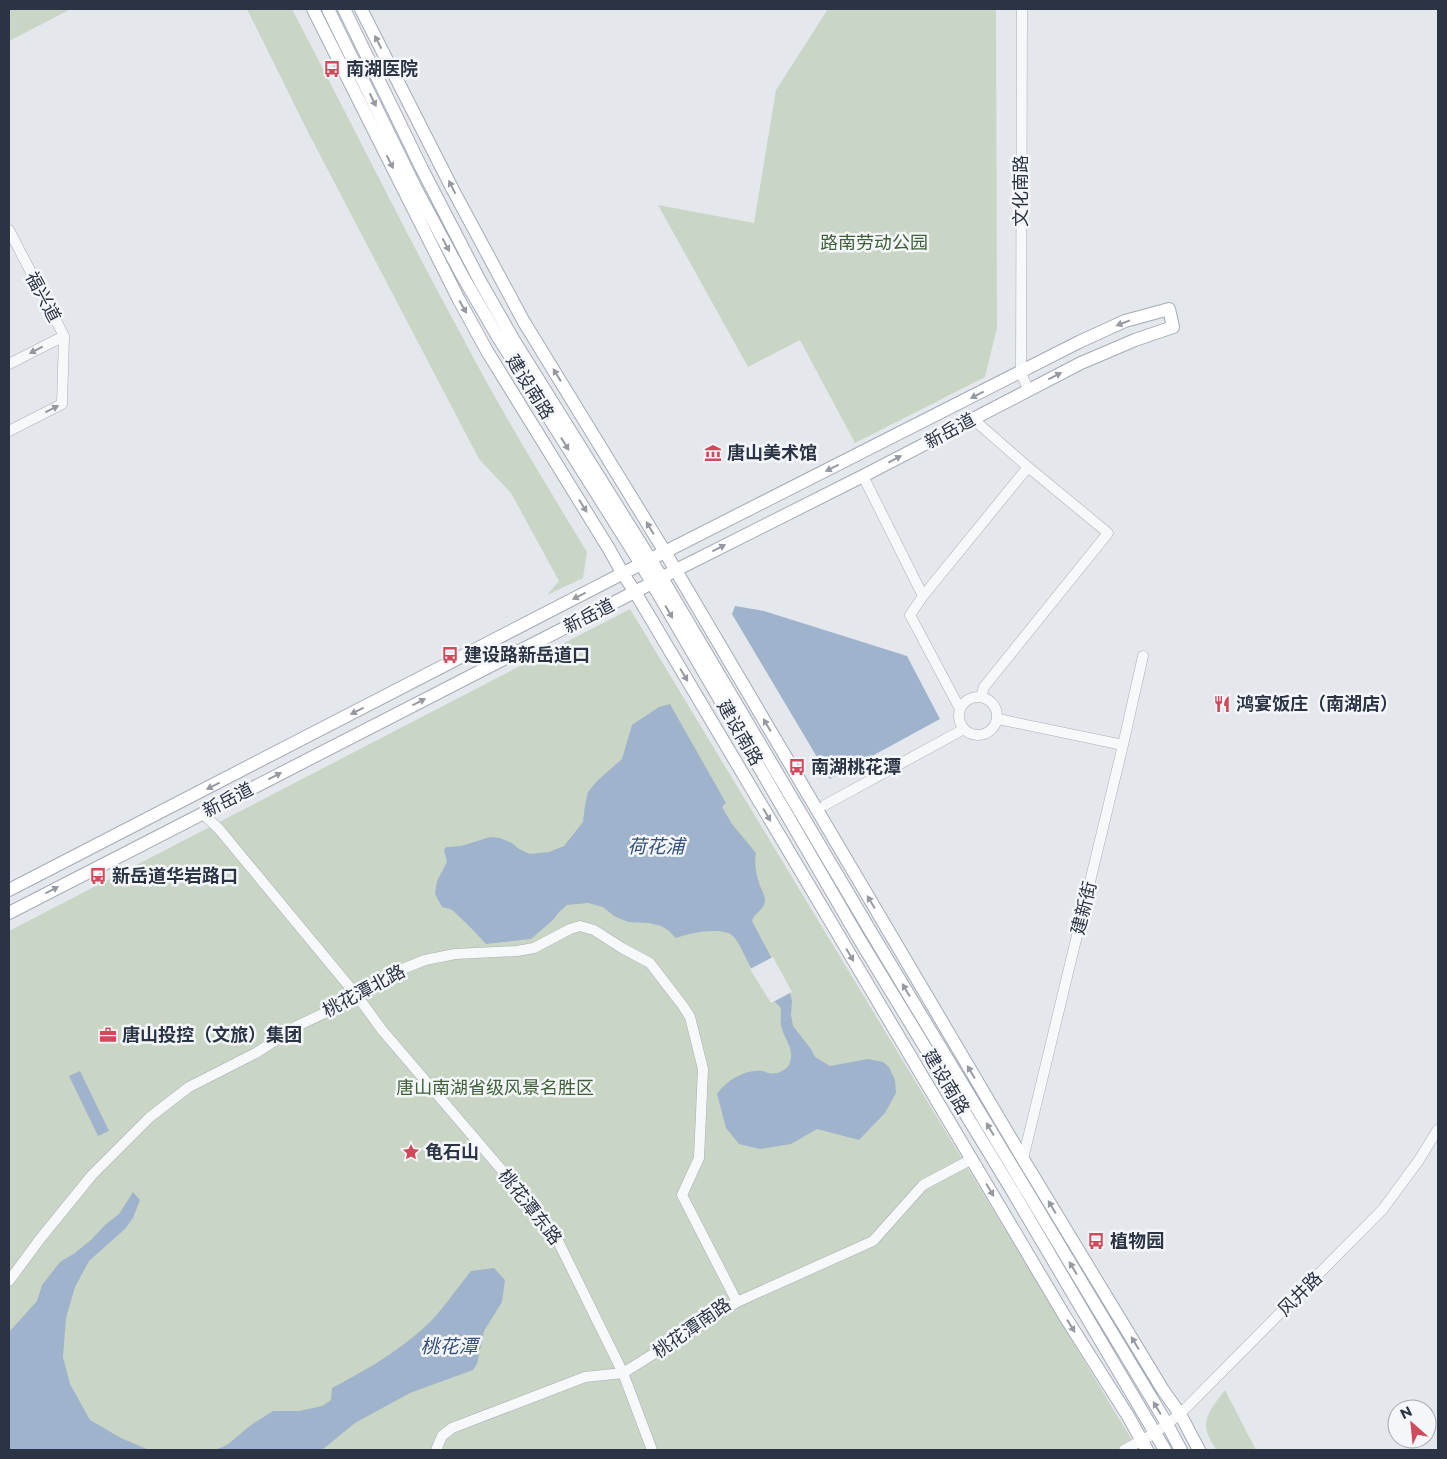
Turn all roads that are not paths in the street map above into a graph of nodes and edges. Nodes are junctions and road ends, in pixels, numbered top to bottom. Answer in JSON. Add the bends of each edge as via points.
{"nodes":[{"id":1,"x":328,"y":9,"type":"edge"},
{"id":2,"x":344,"y":9,"type":"edge"},
{"id":3,"x":361,"y":9,"type":"edge"},
{"id":4,"x":1022,"y":9,"type":"edge"},
{"id":5,"x":313,"y":10,"type":"edge"},
{"id":6,"x":9,"y":230,"type":"edge"},
{"id":7,"x":64,"y":336,"type":"junction"},
{"id":8,"x":9,"y":364,"type":"edge"},
{"id":9,"x":1021,"y":373,"type":"junction"},
{"id":10,"x":1028,"y":389,"type":"junction"},
{"id":11,"x":973,"y":418,"type":"junction"},
{"id":12,"x":9,"y":431,"type":"edge"},
{"id":13,"x":1028,"y":467,"type":"junction"},
{"id":14,"x":863,"y":476,"type":"junction"},
{"id":15,"x":665,"y":552,"type":"junction"},
{"id":16,"x":646,"y":561,"type":"junction"},
{"id":17,"x":676,"y":570,"type":"junction"},
{"id":18,"x":623,"y":574,"type":"junction"},
{"id":19,"x":657,"y":581,"type":"junction"},
{"id":20,"x":635,"y":592,"type":"junction"},
{"id":21,"x":923,"y":596,"type":"junction"},
{"id":22,"x":1143,"y":656,"type":"dead end"},
{"id":23,"x":981,"y":697,"type":"junction"},
{"id":24,"x":960,"y":709,"type":"junction"},
{"id":25,"x":998,"y":718,"type":"junction"},
{"id":26,"x":964,"y":729,"type":"junction"},
{"id":27,"x":1123,"y":745,"type":"junction"},
{"id":28,"x":194,"y":795,"type":"junction"},
{"id":29,"x":825,"y":805,"type":"dead end"},
{"id":30,"x":202,"y":813,"type":"junction"},
{"id":31,"x":9,"y":890,"type":"edge"},
{"id":32,"x":9,"y":912,"type":"edge"},
{"id":33,"x":358,"y":997,"type":"junction"},
{"id":34,"x":690,"y":1017,"type":"joint"},
{"id":35,"x":1438,"y":1128,"type":"edge"},
{"id":36,"x":972,"y":1159,"type":"junction"},
{"id":37,"x":1023,"y":1160,"type":"junction"},
{"id":38,"x":1001,"y":1208,"type":"junction"},
{"id":39,"x":1026,"y":1215,"type":"junction"},
{"id":40,"x":9,"y":1280,"type":"edge"},
{"id":41,"x":737,"y":1302,"type":"junction"},
{"id":42,"x":623,"y":1373,"type":"junction"},
{"id":43,"x":1180,"y":1414,"type":"junction"},
{"id":44,"x":1167,"y":1424,"type":"junction"},
{"id":45,"x":1155,"y":1433,"type":"junction"},
{"id":46,"x":1144,"y":1446,"type":"edge"},
{"id":47,"x":436,"y":1450,"type":"edge"},
{"id":48,"x":652,"y":1450,"type":"edge"},
{"id":49,"x":1124,"y":1450,"type":"edge"},
{"id":50,"x":1165,"y":1450,"type":"edge"},
{"id":51,"x":1181,"y":1450,"type":"edge"},
{"id":52,"x":1199,"y":1450,"type":"edge"}],
"edges":[{"from":1,"to":16,"type":"main road","name":"建设南路","one_way":true,"via":[[463,277],[498,337]]},
{"from":2,"to":16,"type":"main road","name":"建设南路","via":[[480,281]]},
{"from":15,"to":3,"type":"main road","one_way":true,"via":[[520,314]]},
{"from":4,"to":9,"type":"street","name":"文化南路"},
{"from":5,"to":18,"type":"main road","one_way":true,"via":[[487,351]]},
{"from":6,"to":7,"type":"street","name":"福兴道"},
{"from":7,"to":8,"type":"street","name":"福兴道","one_way":true},
{"from":12,"to":7,"type":"street","name":"福兴道","one_way":true,"via":[[62,404]]},
{"from":9,"to":10,"type":"street"},
{"from":10,"to":9,"type":"main road","name":"新岳道","one_way":true,"via":[[1081,362],[1173,327],[1169,309],[1125,322]]},
{"from":9,"to":15,"type":"main road","name":"新岳道","one_way":true},
{"from":10,"to":11,"type":"main road","name":"新岳道"},
{"from":11,"to":13,"type":"street"},
{"from":14,"to":11,"type":"main road","name":"新岳道","one_way":true},
{"from":13,"to":21,"type":"street"},
{"from":13,"to":23,"type":"street","via":[[1108,533],[984,687]]},
{"from":17,"to":14,"type":"main road","name":"新岳道","one_way":true},
{"from":14,"to":21,"type":"street"},
{"from":15,"to":16,"type":"main road","name":"新岳道"},
{"from":15,"to":17,"type":"main road"},
{"from":16,"to":18,"type":"main road","name":"新岳道"},
{"from":16,"to":19,"type":"main road","name":"建设南路"},
{"from":17,"to":19,"type":"main road","name":"新岳道"},
{"from":37,"to":17,"type":"main road","one_way":true},
{"from":18,"to":20,"type":"main road"},
{"from":18,"to":28,"type":"main road","name":"新岳道","one_way":true},
{"from":19,"to":20,"type":"main road","name":"新岳道"},
{"from":19,"to":39,"type":"main road","name":"建设南路","one_way":true,"via":[[858,937]]},
{"from":44,"to":19,"type":"main road","name":"建设南路","one_way":true},
{"from":30,"to":20,"type":"main road","name":"新岳道","one_way":true},
{"from":20,"to":36,"type":"main road","one_way":true},
{"from":21,"to":24,"type":"street","via":[[910,615]]},
{"from":22,"to":27,"type":"street","name":"建新街"},
{"from":23,"to":24,"type":"street","via":[[968,700]]},
{"from":23,"to":25,"type":"street","via":[[996,707]]},
{"from":24,"to":26,"type":"street","via":[[959,720]]},
{"from":25,"to":26,"type":"street","via":[[987,734],[974,735]]},
{"from":25,"to":27,"type":"street"},
{"from":26,"to":29,"type":"street"},
{"from":27,"to":37,"type":"street","name":"建新街"},
{"from":28,"to":30,"type":"main road"},
{"from":28,"to":31,"type":"main road","name":"新岳道"},
{"from":32,"to":30,"type":"main road","name":"新岳道","one_way":true},
{"from":30,"to":33,"type":"street","name":"桃花潭东路","via":[[219,829]]},
{"from":33,"to":34,"type":"street","name":"桃花潭北路","via":[[390,974],[425,960],[455,954],[534,948],[580,926],[594,930],[650,963]]},
{"from":33,"to":40,"type":"street","name":"桃花潭北路","via":[[297,1026],[256,1053],[189,1087],[150,1117],[92,1175]]},
{"from":33,"to":42,"type":"street","name":"桃花潭东路","via":[[382,1030],[547,1224]]},
{"from":34,"to":41,"type":"street","name":"桃花潭南路","via":[[703,1069],[699,1158],[682,1195]]},
{"from":35,"to":43,"type":"street","name":"风井路","via":[[1383,1209]]},
{"from":36,"to":38,"type":"main road","one_way":true},
{"from":36,"to":41,"type":"street","via":[[923,1186],[873,1241]]},
{"from":43,"to":37,"type":"main road","one_way":true},
{"from":38,"to":39,"type":"main road"},
{"from":38,"to":46,"type":"main road","one_way":true},
{"from":39,"to":45,"type":"main road","name":"建设南路"},
{"from":41,"to":42,"type":"street","name":"桃花潭南路"},
{"from":42,"to":47,"type":"street","name":"桃花潭南路","via":[[585,1377],[452,1428],[442,1436]]},
{"from":42,"to":48,"type":"street","name":"桃花潭东路"},
{"from":43,"to":44,"type":"street","name":"风井路"},
{"from":43,"to":52,"type":"main road"},
{"from":44,"to":45,"type":"street","name":"风井路"},
{"from":44,"to":51,"type":"main road","name":"建设南路"},
{"from":45,"to":46,"type":"street","name":"风井路"},
{"from":45,"to":50,"type":"main road","name":"建设南路"},
{"from":46,"to":49,"type":"street"}]}
